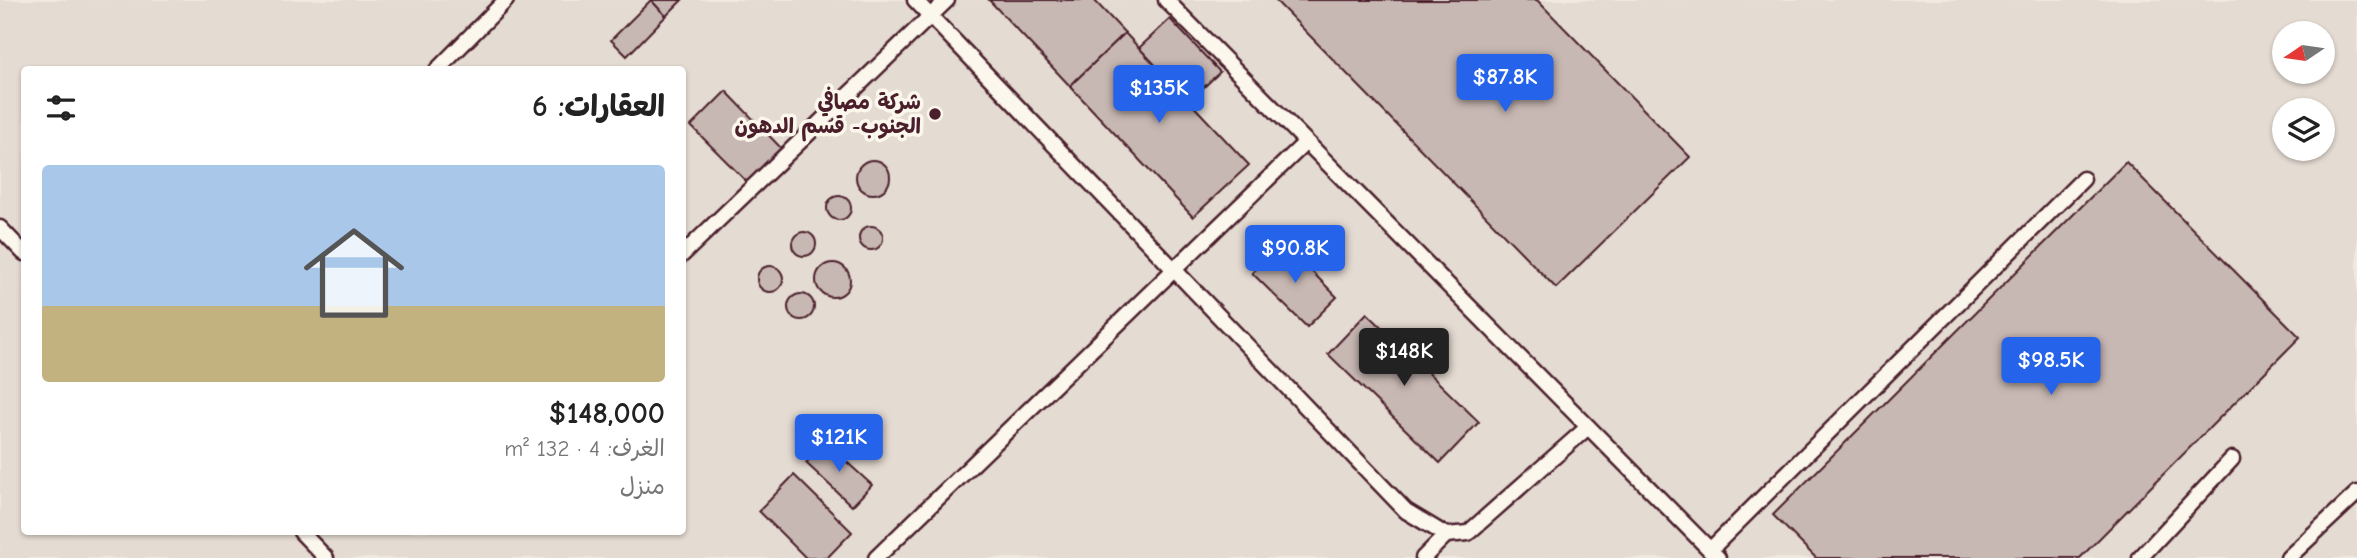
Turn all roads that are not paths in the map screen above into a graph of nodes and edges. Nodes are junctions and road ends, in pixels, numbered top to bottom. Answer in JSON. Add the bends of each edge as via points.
{"nodes":[{"id":1,"x":506,"y":0,"type":"edge"},
{"id":2,"x":915,"y":0,"type":"edge"},
{"id":3,"x":947,"y":0,"type":"edge"},
{"id":4,"x":1166,"y":0,"type":"edge"},
{"id":5,"x":931,"y":16,"type":"junction"},
{"id":6,"x":441,"y":66,"type":"edge"},
{"id":7,"x":1306,"y":142,"type":"junction"},
{"id":8,"x":2083,"y":179,"type":"dead end"},
{"id":9,"x":0,"y":228,"type":"edge"},
{"id":10,"x":21,"y":250,"type":"edge"},
{"id":11,"x":686,"y":251,"type":"edge"},
{"id":12,"x":1174,"y":268,"type":"junction"},
{"id":13,"x":1588,"y":427,"type":"junction"},
{"id":14,"x":2232,"y":459,"type":"dead end"},
{"id":15,"x":2357,"y":493,"type":"edge"},
{"id":16,"x":304,"y":535,"type":"edge"},
{"id":17,"x":1446,"y":535,"type":"junction"},
{"id":18,"x":1714,"y":554,"type":"edge"},
{"id":19,"x":326,"y":558,"type":"edge"},
{"id":20,"x":876,"y":558,"type":"edge"},
{"id":21,"x":1423,"y":558,"type":"edge"},
{"id":22,"x":2140,"y":558,"type":"edge"},
{"id":23,"x":2288,"y":558,"type":"edge"}],
"edges":[{"from":1,"to":6,"type":"lane"},
{"from":2,"to":5,"type":"lane"},
{"from":3,"to":5,"type":"lane"},
{"from":4,"to":7,"type":"lane"},
{"from":5,"to":11,"type":"lane"},
{"from":5,"to":12,"type":"lane"},
{"from":7,"to":12,"type":"lane"},
{"from":7,"to":13,"type":"lane"},
{"from":8,"to":18,"type":"lane"},
{"from":9,"to":10,"type":"lane"},
{"from":12,"to":17,"type":"lane","via":[[1406,510]]},
{"from":12,"to":20,"type":"lane"},
{"from":13,"to":17,"type":"lane","via":[[1468,533]]},
{"from":13,"to":18,"type":"lane"},
{"from":14,"to":22,"type":"lane"},
{"from":15,"to":23,"type":"lane"},
{"from":16,"to":19,"type":"lane"},
{"from":17,"to":21,"type":"lane"}]}
